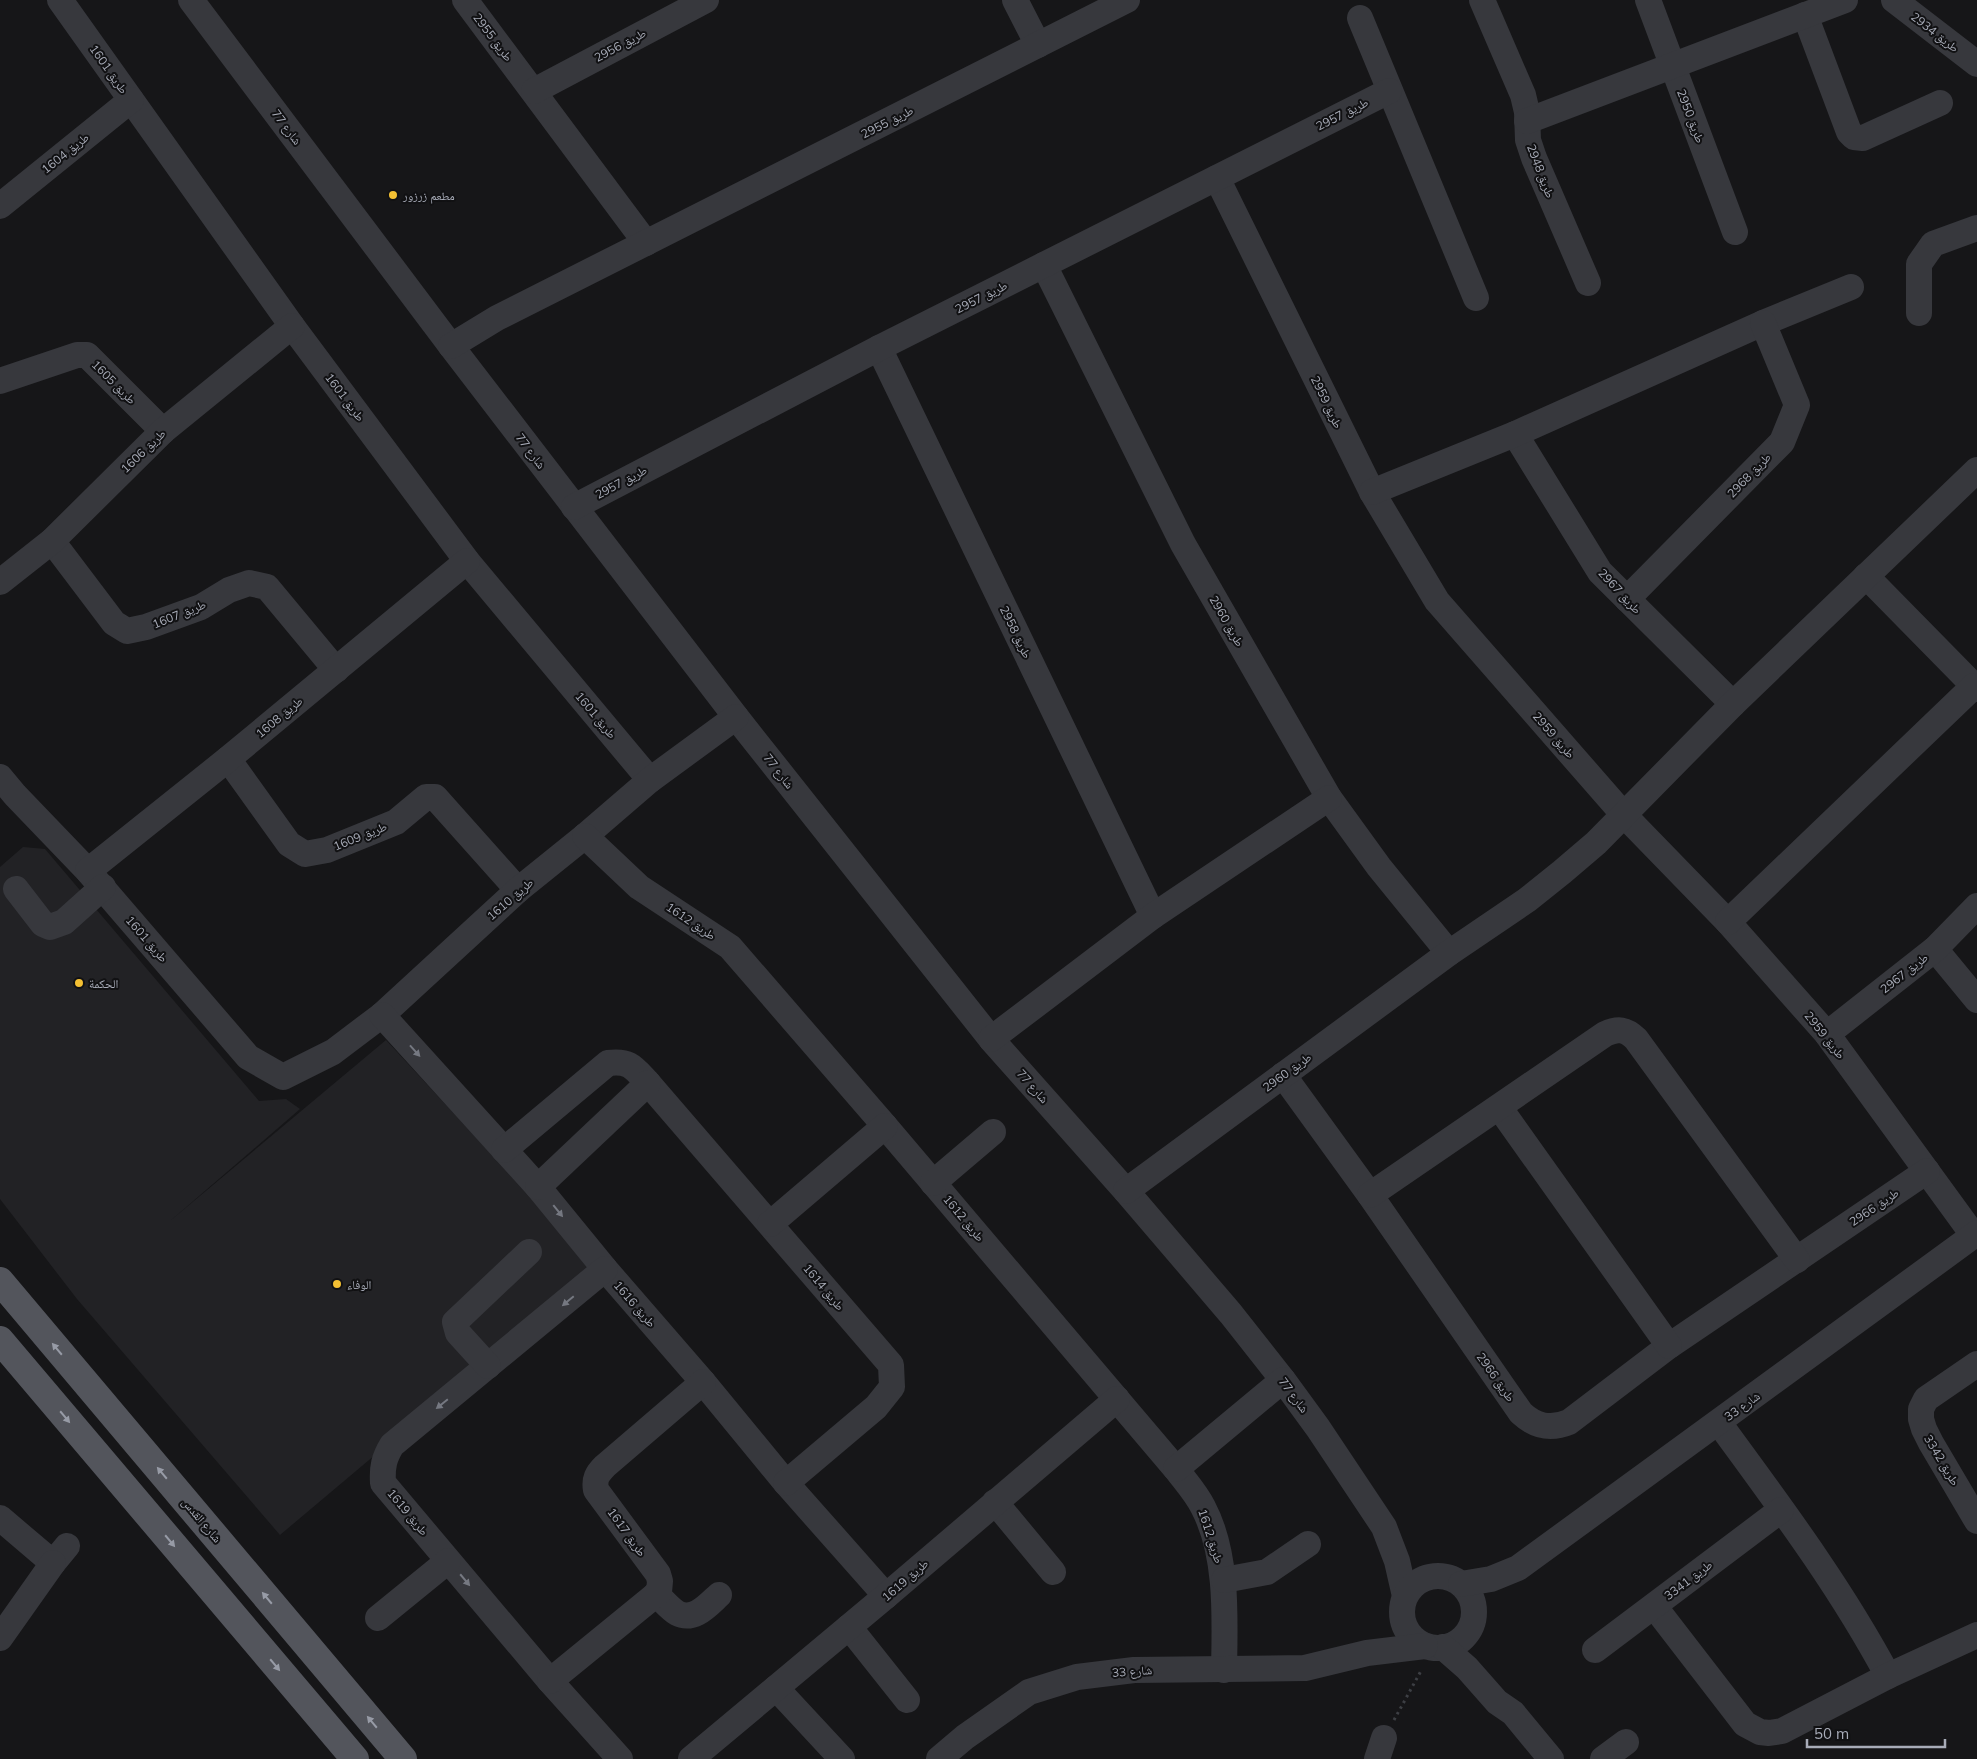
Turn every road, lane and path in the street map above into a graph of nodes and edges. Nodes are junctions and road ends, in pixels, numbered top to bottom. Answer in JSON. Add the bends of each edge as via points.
{"nodes":[{"id":1,"x":60,"y":0,"type":"edge"},
{"id":2,"x":191,"y":0,"type":"edge"},
{"id":3,"x":465,"y":0,"type":"edge"},
{"id":4,"x":706,"y":0,"type":"edge"},
{"id":5,"x":1015,"y":0,"type":"edge"},
{"id":6,"x":1127,"y":0,"type":"edge"},
{"id":7,"x":1482,"y":0,"type":"edge"},
{"id":8,"x":1648,"y":0,"type":"edge"},
{"id":9,"x":1845,"y":0,"type":"edge"},
{"id":10,"x":1894,"y":0,"type":"edge"},
{"id":11,"x":1805,"y":15,"type":"junction"},
{"id":12,"x":1360,"y":18,"type":"dead end"},
{"id":13,"x":1038,"y":45,"type":"junction"},
{"id":14,"x":1972,"y":52,"type":"edge"},
{"id":15,"x":1672,"y":66,"type":"junction"},
{"id":16,"x":534,"y":91,"type":"junction"},
{"id":17,"x":1390,"y":91,"type":"junction"},
{"id":18,"x":131,"y":100,"type":"junction"},
{"id":19,"x":1940,"y":103,"type":"dead end"},
{"id":20,"x":1527,"y":121,"type":"junction"},
{"id":21,"x":1217,"y":178,"type":"junction"},
{"id":22,"x":0,"y":206,"type":"edge"},
{"id":23,"x":1977,"y":228,"type":"edge"},
{"id":24,"x":1735,"y":232,"type":"dead end"},
{"id":25,"x":646,"y":243,"type":"junction"},
{"id":26,"x":1044,"y":265,"type":"junction"},
{"id":27,"x":1588,"y":283,"type":"dead end"},
{"id":28,"x":1851,"y":287,"type":"dead end"},
{"id":29,"x":1476,"y":298,"type":"dead end"},
{"id":30,"x":1919,"y":313,"type":"dead end"},
{"id":31,"x":1762,"y":323,"type":"junction"},
{"id":32,"x":292,"y":326,"type":"junction"},
{"id":33,"x":451,"y":346,"type":"junction"},
{"id":34,"x":879,"y":348,"type":"junction"},
{"id":35,"x":0,"y":381,"type":"edge"},
{"id":36,"x":163,"y":431,"type":"junction"},
{"id":37,"x":1515,"y":434,"type":"junction"},
{"id":38,"x":1977,"y":470,"type":"edge"},
{"id":39,"x":1372,"y":492,"type":"junction"},
{"id":40,"x":574,"y":507,"type":"junction"},
{"id":41,"x":52,"y":541,"type":"junction"},
{"id":42,"x":467,"y":561,"type":"junction"},
{"id":43,"x":1866,"y":576,"type":"junction"},
{"id":44,"x":0,"y":582,"type":"edge"},
{"id":45,"x":1627,"y":599,"type":"junction"},
{"id":46,"x":336,"y":670,"type":"junction"},
{"id":47,"x":1976,"y":687,"type":"edge"},
{"id":48,"x":1733,"y":704,"type":"junction"},
{"id":49,"x":736,"y":717,"type":"junction"},
{"id":50,"x":228,"y":760,"type":"junction"},
{"id":51,"x":650,"y":780,"type":"junction"},
{"id":52,"x":5,"y":793,"type":"edge"},
{"id":53,"x":1329,"y":798,"type":"junction"},
{"id":54,"x":1624,"y":814,"type":"junction"},
{"id":55,"x":585,"y":836,"type":"junction"},
{"id":56,"x":96,"y":879,"type":"junction"},
{"id":57,"x":16,"y":890,"type":"dead end"},
{"id":58,"x":518,"y":890,"type":"junction"},
{"id":59,"x":1977,"y":906,"type":"edge"},
{"id":60,"x":1153,"y":916,"type":"junction"},
{"id":61,"x":1728,"y":922,"type":"junction"},
{"id":62,"x":1935,"y":949,"type":"junction"},
{"id":63,"x":1448,"y":953,"type":"junction"},
{"id":64,"x":1977,"y":1000,"type":"edge"},
{"id":65,"x":382,"y":1014,"type":"junction"},
{"id":66,"x":1827,"y":1034,"type":"junction"},
{"id":67,"x":991,"y":1039,"type":"junction"},
{"id":68,"x":1283,"y":1074,"type":"junction"},
{"id":69,"x":283,"y":1077,"type":"joint"},
{"id":70,"x":648,"y":1083,"type":"junction"},
{"id":71,"x":1499,"y":1107,"type":"junction"},
{"id":72,"x":885,"y":1126,"type":"junction"},
{"id":73,"x":993,"y":1132,"type":"dead end"},
{"id":74,"x":504,"y":1150,"type":"junction"},
{"id":75,"x":1927,"y":1171,"type":"junction"},
{"id":76,"x":933,"y":1183,"type":"junction"},
{"id":77,"x":538,"y":1187,"type":"junction"},
{"id":78,"x":1126,"y":1191,"type":"junction"},
{"id":79,"x":1370,"y":1195,"type":"junction"},
{"id":80,"x":770,"y":1224,"type":"junction"},
{"id":81,"x":1975,"y":1234,"type":"edge"},
{"id":82,"x":529,"y":1252,"type":"dead end"},
{"id":83,"x":1797,"y":1260,"type":"junction"},
{"id":84,"x":605,"y":1269,"type":"junction"},
{"id":85,"x":0,"y":1281,"type":"edge"},
{"id":86,"x":0,"y":1340,"type":"edge"},
{"id":87,"x":1669,"y":1346,"type":"junction"},
{"id":88,"x":1977,"y":1364,"type":"edge"},
{"id":89,"x":488,"y":1366,"type":"junction"},
{"id":90,"x":1283,"y":1380,"type":"junction"},
{"id":91,"x":703,"y":1382,"type":"junction"},
{"id":92,"x":1117,"y":1399,"type":"junction"},
{"id":93,"x":1719,"y":1423,"type":"junction"},
{"id":94,"x":1176,"y":1469,"type":"junction"},
{"id":95,"x":786,"y":1483,"type":"junction"},
{"id":96,"x":995,"y":1502,"type":"junction"},
{"id":97,"x":1781,"y":1510,"type":"junction"},
{"id":98,"x":0,"y":1518,"type":"edge"},
{"id":99,"x":1977,"y":1520,"type":"edge"},
{"id":100,"x":1384,"y":1527,"type":"junction"},
{"id":101,"x":1308,"y":1544,"type":"dead end"},
{"id":102,"x":448,"y":1561,"type":"junction"},
{"id":103,"x":1053,"y":1572,"type":"dead end"},
{"id":104,"x":1505,"y":1574,"type":"junction"},
{"id":105,"x":1224,"y":1580,"type":"junction"},
{"id":106,"x":1450,"y":1580,"type":"junction"},
{"id":107,"x":656,"y":1594,"type":"junction"},
{"id":108,"x":719,"y":1595,"type":"dead end"},
{"id":109,"x":886,"y":1596,"type":"junction"},
{"id":110,"x":1403,"y":1604,"type":"junction"},
{"id":111,"x":1654,"y":1606,"type":"junction"},
{"id":112,"x":378,"y":1618,"type":"dead end"},
{"id":113,"x":1471,"y":1621,"type":"junction"},
{"id":114,"x":849,"y":1627,"type":"junction"},
{"id":115,"x":1977,"y":1635,"type":"edge"},
{"id":116,"x":0,"y":1638,"type":"edge"},
{"id":117,"x":1434,"y":1647,"type":"junction"},
{"id":118,"x":1596,"y":1650,"type":"dead end"},
{"id":119,"x":1348,"y":1658,"type":"junction"},
{"id":120,"x":1224,"y":1670,"type":"junction"},
{"id":121,"x":1888,"y":1676,"type":"junction"},
{"id":122,"x":550,"y":1681,"type":"junction"},
{"id":123,"x":776,"y":1688,"type":"junction"},
{"id":124,"x":907,"y":1700,"type":"dead end"},
{"id":125,"x":1512,"y":1713,"type":"junction"},
{"id":126,"x":1626,"y":1742,"type":"dead end"},
{"id":127,"x":1381,"y":1749,"type":"edge"},
{"id":128,"x":697,"y":1757,"type":"edge"},
{"id":129,"x":355,"y":1759,"type":"edge"},
{"id":130,"x":403,"y":1759,"type":"edge"},
{"id":131,"x":620,"y":1759,"type":"edge"},
{"id":132,"x":842,"y":1759,"type":"edge"},
{"id":133,"x":939,"y":1759,"type":"edge"},
{"id":134,"x":1551,"y":1759,"type":"edge"},
{"id":135,"x":1603,"y":1759,"type":"edge"}],
"edges":[{"from":1,"to":18,"type":"street","name":"طريق 1601"},
{"from":2,"to":33,"type":"street","name":"شارع 77"},
{"from":3,"to":16,"type":"street","name":"طريق 2955"},
{"from":4,"to":16,"type":"street","name":"طريق 2956"},
{"from":5,"to":13,"type":"street"},
{"from":6,"to":13,"type":"street","name":"طريق 2955"},
{"from":7,"to":20,"type":"street","name":"طريق 2948","via":[[1523,95]]},
{"from":8,"to":15,"type":"street","name":"طريق 2950"},
{"from":9,"to":11,"type":"street"},
{"from":10,"to":14,"type":"street","name":"طريق 2934"},
{"from":11,"to":15,"type":"street"},
{"from":11,"to":19,"type":"street","via":[[1849,132],[1854,137],[1863,138]]},
{"from":12,"to":17,"type":"street"},
{"from":13,"to":25,"type":"street","name":"طريق 2955"},
{"from":15,"to":20,"type":"street"},
{"from":15,"to":24,"type":"street","name":"طريق 2950"},
{"from":16,"to":25,"type":"street","name":"طريق 2955"},
{"from":17,"to":21,"type":"street","name":"طريق 2957"},
{"from":17,"to":29,"type":"street"},
{"from":18,"to":22,"type":"street","name":"طريق 1604"},
{"from":18,"to":32,"type":"street","name":"طريق 1601"},
{"from":20,"to":27,"type":"street","name":"طريق 2948","via":[[1528,140],[1534,158]]},
{"from":21,"to":26,"type":"street","name":"طريق 2957"},
{"from":21,"to":39,"type":"street","name":"طريق 2959"},
{"from":23,"to":30,"type":"street","via":[[1933,244],[1923,258],[1919,264]]},
{"from":25,"to":33,"type":"street","name":"طريق 2955","via":[[497,318]]},
{"from":26,"to":34,"type":"street","name":"طريق 2957"},
{"from":26,"to":53,"type":"street","name":"طريق 2960","via":[[1183,544]]},
{"from":28,"to":31,"type":"street"},
{"from":31,"to":37,"type":"street"},
{"from":31,"to":45,"type":"street","name":"طريق 2968","via":[[1797,405],[1782,442]]},
{"from":32,"to":36,"type":"street","name":"طريق 1606"},
{"from":32,"to":42,"type":"street","name":"طريق 1601"},
{"from":33,"to":40,"type":"street","name":"شارع 77"},
{"from":34,"to":40,"type":"street","name":"طريق 2957"},
{"from":34,"to":60,"type":"street","name":"طريق 2958"},
{"from":35,"to":36,"type":"street","name":"طريق 1605","via":[[77,354],[87,355]]},
{"from":36,"to":41,"type":"street","name":"طريق 1606"},
{"from":37,"to":39,"type":"street"},
{"from":37,"to":45,"type":"street","name":"طريق 2967","via":[[1600,572]]},
{"from":38,"to":43,"type":"street"},
{"from":39,"to":54,"type":"street","name":"طريق 2959","via":[[1437,602]]},
{"from":40,"to":49,"type":"street","name":"شارع 77"},
{"from":41,"to":44,"type":"street","name":"طريق 1606"},
{"from":41,"to":46,"type":"street","name":"طريق 1607","via":[[114,623],[127,631],[201,607],[229,590],[249,583],[267,586]]},
{"from":42,"to":46,"type":"street","name":"طريق 1608"},
{"from":42,"to":51,"type":"street","name":"طريق 1601"},
{"from":43,"to":47,"type":"street"},
{"from":43,"to":48,"type":"street"},
{"from":45,"to":48,"type":"street","name":"طريق 2967"},
{"from":46,"to":50,"type":"street","name":"طريق 1608"},
{"from":47,"to":61,"type":"street"},
{"from":48,"to":54,"type":"street"},
{"from":49,"to":51,"type":"street","name":"طريق 1610"},
{"from":49,"to":67,"type":"street","name":"شارع 77"},
{"from":50,"to":56,"type":"street","name":"طريق 1608"},
{"from":50,"to":58,"type":"street","name":"طريق 1609","via":[[290,844],[305,854],[327,850],[396,822],[426,797],[435,797]]},
{"from":51,"to":55,"type":"street","name":"طريق 1610"},
{"from":52,"to":56,"type":"street","name":"طريق 1601"},
{"from":53,"to":60,"type":"street"},
{"from":53,"to":63,"type":"street","name":"طريق 2960"},
{"from":54,"to":61,"type":"street","name":"طريق 2959"},
{"from":54,"to":63,"type":"street","name":"طريق 2960","via":[[1527,900]]},
{"from":55,"to":58,"type":"street","name":"طريق 1610"},
{"from":55,"to":72,"type":"street","name":"طريق 1612","via":[[639,887],[730,947]]},
{"from":56,"to":57,"type":"street","name":"طريق 1608","via":[[64,922],[50,927],[43,924]]},
{"from":56,"to":69,"type":"street","name":"طريق 1601","via":[[248,1057]]},
{"from":58,"to":65,"type":"street","name":"طريق 1610"},
{"from":59,"to":62,"type":"street","name":"طريق 2967"},
{"from":60,"to":67,"type":"street"},
{"from":61,"to":66,"type":"street","name":"طريق 2959"},
{"from":62,"to":64,"type":"street"},
{"from":62,"to":66,"type":"street","name":"طريق 2967"},
{"from":63,"to":68,"type":"street","name":"طريق 2960"},
{"from":65,"to":69,"type":"street","name":"طريق 1610","via":[[333,1052]]},
{"from":65,"to":74,"type":"street","name":"طريق 1616","one_way":true},
{"from":66,"to":75,"type":"street","name":"طريق 2959"},
{"from":67,"to":78,"type":"street","name":"شارع 77"},
{"from":68,"to":78,"type":"street","name":"طريق 2960"},
{"from":68,"to":79,"type":"street","name":"طريق 2966"},
{"from":70,"to":74,"type":"street","name":"طريق 1614","via":[[630,1064],[608,1063]]},
{"from":70,"to":77,"type":"street"},
{"from":70,"to":80,"type":"street","name":"طريق 1614"},
{"from":71,"to":79,"type":"street"},
{"from":71,"to":83,"type":"street","via":[[1605,1034],[1613,1030],[1630,1033]]},
{"from":71,"to":87,"type":"street"},
{"from":72,"to":76,"type":"street","name":"طريق 1612"},
{"from":72,"to":80,"type":"street"},
{"from":73,"to":76,"type":"street"},
{"from":74,"to":77,"type":"street","name":"طريق 1616"},
{"from":75,"to":81,"type":"street","name":"طريق 2959"},
{"from":75,"to":83,"type":"street","name":"طريق 2966"},
{"from":76,"to":92,"type":"street","name":"طريق 1612"},
{"from":77,"to":84,"type":"street","name":"طريق 1616","one_way":true},
{"from":78,"to":90,"type":"street","name":"شارع 77"},
{"from":79,"to":87,"type":"street","name":"طريق 2966","via":[[1521,1413],[1535,1423],[1552,1427],[1569,1422]]},
{"from":80,"to":95,"type":"street","name":"طريق 1614","via":[[891,1365],[892,1388],[876,1407]]},
{"from":81,"to":93,"type":"street","name":"شارع 33"},
{"from":82,"to":89,"type":"street","via":[[455,1322],[458,1333]]},
{"from":83,"to":87,"type":"street","name":"طريق 2966"},
{"from":84,"to":89,"type":"street","name":"طريق 1619","one_way":true},
{"from":84,"to":91,"type":"street","name":"طريق 1616"},
{"from":130,"to":85,"type":"main road","name":"شارع القدس","one_way":true},
{"from":86,"to":129,"type":"main road","one_way":true},
{"from":88,"to":99,"type":"street","name":"طريق 3342","via":[[1926,1399],[1921,1409],[1924,1430]]},
{"from":89,"to":102,"type":"street","name":"طريق 1619","one_way":true,"via":[[392,1445],[382,1467],[383,1483]]},
{"from":90,"to":94,"type":"street"},
{"from":90,"to":100,"type":"street","name":"شارع 77"},
{"from":91,"to":95,"type":"street","name":"طريق 1616"},
{"from":91,"to":107,"type":"street","name":"طريق 1617","via":[[597,1473],[594,1482],[596,1490],[658,1574],[659,1592]]},
{"from":92,"to":94,"type":"street","name":"طريق 1612"},
{"from":92,"to":96,"type":"street","name":"طريق 1619"},
{"from":93,"to":97,"type":"street"},
{"from":93,"to":104,"type":"street","name":"شارع 33","via":[[1518,1568]]},
{"from":94,"to":105,"type":"street","name":"طريق 1612","via":[[1203,1507],[1212,1529]]},
{"from":95,"to":109,"type":"street","name":"طريق 1616"},
{"from":96,"to":103,"type":"street"},
{"from":96,"to":109,"type":"street","name":"طريق 1619"},
{"from":97,"to":111,"type":"street","name":"طريق 3341"},
{"from":97,"to":121,"type":"street","via":[[1850,1608]]},
{"from":98,"to":116,"type":"street","via":[[60,1555]]},
{"from":100,"to":106,"type":"street","name":"شارع 77","via":[[1410,1553]]},
{"from":100,"to":110,"type":"street","name":"شارع 77","via":[[1397,1561]]},
{"from":101,"to":105,"type":"street","via":[[1267,1572]]},
{"from":102,"to":112,"type":"street"},
{"from":102,"to":122,"type":"street","name":"طريق 1619","one_way":true},
{"from":104,"to":106,"type":"street","name":"شارع 33","via":[[1491,1579]]},
{"from":104,"to":113,"type":"street","name":"شارع 33"},
{"from":105,"to":120,"type":"street","name":"طريق 1612"},
{"from":106,"to":110,"type":"street","via":[[1423,1579],[1416,1583]]},
{"from":106,"to":113,"type":"street","via":[[1468,1591]]},
{"from":107,"to":108,"type":"street","via":[[676,1613],[684,1615],[696,1615]]},
{"from":107,"to":122,"type":"street"},
{"from":109,"to":114,"type":"street","name":"طريق 1619"},
{"from":110,"to":117,"type":"street","via":[[1406,1629],[1417,1642]]},
{"from":110,"to":119,"type":"street","name":"شارع 33","via":[[1377,1638]]},
{"from":111,"to":118,"type":"street","name":"طريق 3341"},
{"from":111,"to":121,"type":"street","via":[[1752,1729],[1769,1733],[1788,1728]]},
{"from":113,"to":117,"type":"street","via":[[1461,1640]]},
{"from":113,"to":125,"type":"street","via":[[1482,1663],[1505,1695]]},
{"from":114,"to":123,"type":"street","name":"طريق 1619"},
{"from":114,"to":124,"type":"street"},
{"from":115,"to":121,"type":"street"},
{"from":117,"to":119,"type":"street","name":"شارع 33","via":[[1386,1650]]},
{"from":117,"to":125,"type":"street","via":[[1467,1668],[1497,1702]]},
{"from":117,"to":127,"type":"path"},
{"from":119,"to":120,"type":"street","name":"شارع 33","via":[[1305,1668]]},
{"from":120,"to":133,"type":"street","name":"شارع 33","via":[[1134,1670],[1067,1680],[1029,1692]]},
{"from":122,"to":131,"type":"street","name":"طريق 1619"},
{"from":123,"to":128,"type":"street","name":"طريق 1619"},
{"from":123,"to":132,"type":"street"},
{"from":125,"to":134,"type":"street"},
{"from":126,"to":135,"type":"street"}]}
